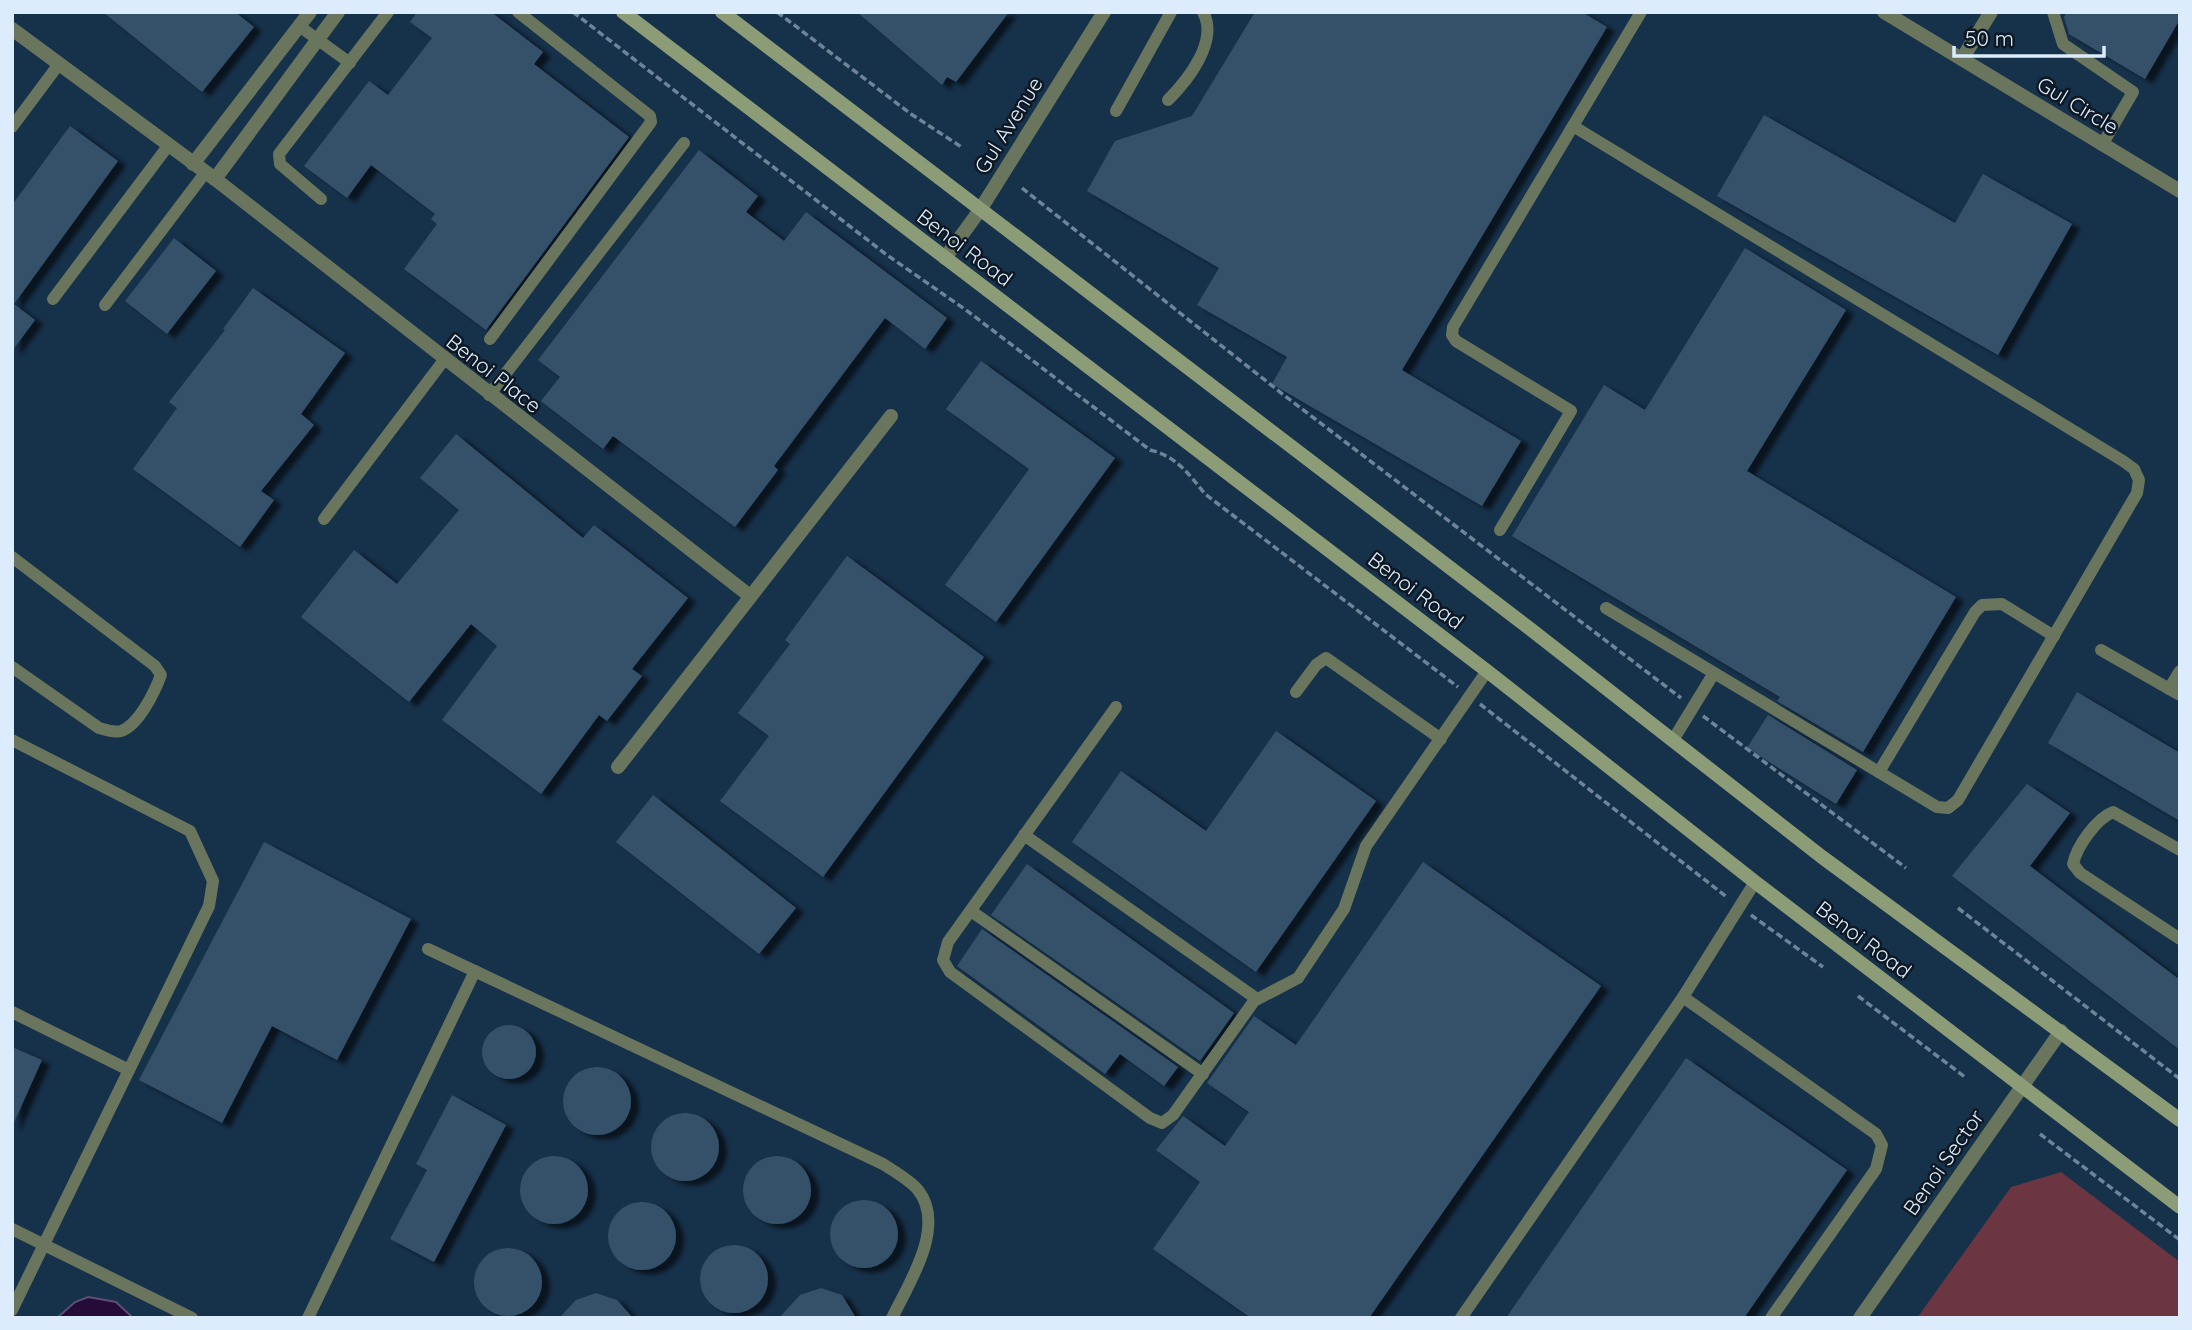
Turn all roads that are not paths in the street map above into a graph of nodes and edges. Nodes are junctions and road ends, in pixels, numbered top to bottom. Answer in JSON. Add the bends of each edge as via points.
{"nodes":[{"id":1,"x":310,"y":12,"type":"edge"},
{"id":2,"x":388,"y":12,"type":"edge"},
{"id":3,"x":518,"y":12,"type":"edge"},
{"id":4,"x":623,"y":12,"type":"edge"},
{"id":5,"x":722,"y":12,"type":"edge"},
{"id":6,"x":1104,"y":12,"type":"edge"},
{"id":7,"x":1171,"y":12,"type":"edge"},
{"id":8,"x":1203,"y":12,"type":"edge"},
{"id":9,"x":1642,"y":12,"type":"edge"},
{"id":10,"x":1884,"y":12,"type":"edge"},
{"id":11,"x":1992,"y":12,"type":"edge"},
{"id":12,"x":2053,"y":12,"type":"edge"},
{"id":13,"x":337,"y":13,"type":"edge"},
{"id":14,"x":299,"y":26,"type":"junction"},
{"id":15,"x":12,"y":29,"type":"edge"},
{"id":16,"x":318,"y":40,"type":"junction"},
{"id":17,"x":1962,"y":59,"type":"junction"},
{"id":18,"x":350,"y":63,"type":"junction"},
{"id":19,"x":59,"y":64,"type":"junction"},
{"id":20,"x":1168,"y":100,"type":"dead end"},
{"id":21,"x":1116,"y":111,"type":"dead end"},
{"id":22,"x":1573,"y":126,"type":"junction"},
{"id":23,"x":12,"y":127,"type":"edge"},
{"id":24,"x":684,"y":143,"type":"dead end"},
{"id":25,"x":2102,"y":145,"type":"junction"},
{"id":26,"x":168,"y":146,"type":"junction"},
{"id":27,"x":204,"y":172,"type":"junction"},
{"id":28,"x":2180,"y":191,"type":"edge"},
{"id":29,"x":321,"y":199,"type":"dead end"},
{"id":30,"x":980,"y":210,"type":"junction"},
{"id":31,"x":945,"y":258,"type":"junction"},
{"id":32,"x":53,"y":299,"type":"dead end"},
{"id":33,"x":105,"y":305,"type":"dead end"},
{"id":34,"x":490,"y":339,"type":"dead end"},
{"id":35,"x":444,"y":360,"type":"junction"},
{"id":36,"x":489,"y":395,"type":"junction"},
{"id":37,"x":891,"y":416,"type":"dead end"},
{"id":38,"x":324,"y":519,"type":"dead end"},
{"id":39,"x":1500,"y":530,"type":"dead end"},
{"id":40,"x":12,"y":557,"type":"edge"},
{"id":41,"x":750,"y":596,"type":"junction"},
{"id":42,"x":1606,"y":608,"type":"dead end"},
{"id":43,"x":2054,"y":636,"type":"junction"},
{"id":44,"x":2101,"y":650,"type":"dead end"},
{"id":45,"x":12,"y":667,"type":"edge"},
{"id":46,"x":1487,"y":671,"type":"junction"},
{"id":47,"x":2180,"y":671,"type":"edge"},
{"id":48,"x":1714,"y":673,"type":"junction"},
{"id":49,"x":1297,"y":692,"type":"dead end"},
{"id":50,"x":2174,"y":692,"type":"edge"},
{"id":51,"x":1116,"y":707,"type":"dead end"},
{"id":52,"x":1441,"y":739,"type":"junction"},
{"id":53,"x":12,"y":740,"type":"edge"},
{"id":54,"x":1673,"y":740,"type":"junction"},
{"id":55,"x":618,"y":766,"type":"dead end"},
{"id":56,"x":1879,"y":772,"type":"junction"},
{"id":57,"x":1024,"y":835,"type":"junction"},
{"id":58,"x":2180,"y":850,"type":"edge"},
{"id":59,"x":1755,"y":882,"type":"junction"},
{"id":60,"x":971,"y":911,"type":"junction"},
{"id":61,"x":2180,"y":939,"type":"edge"},
{"id":62,"x":428,"y":949,"type":"dead end"},
{"id":63,"x":475,"y":971,"type":"junction"},
{"id":64,"x":1684,"y":997,"type":"junction"},
{"id":65,"x":1257,"y":999,"type":"junction"},
{"id":66,"x":12,"y":1012,"type":"edge"},
{"id":67,"x":2061,"y":1031,"type":"junction"},
{"id":68,"x":129,"y":1070,"type":"junction"},
{"id":69,"x":1203,"y":1074,"type":"junction"},
{"id":70,"x":2022,"y":1086,"type":"junction"},
{"id":71,"x":2180,"y":1120,"type":"edge"},
{"id":72,"x":2180,"y":1207,"type":"edge"},
{"id":73,"x":12,"y":1229,"type":"edge"},
{"id":74,"x":44,"y":1245,"type":"junction"},
{"id":75,"x":12,"y":1310,"type":"edge"},
{"id":76,"x":192,"y":1318,"type":"edge"},
{"id":77,"x":308,"y":1318,"type":"edge"},
{"id":78,"x":892,"y":1318,"type":"edge"},
{"id":79,"x":1461,"y":1318,"type":"edge"},
{"id":80,"x":1771,"y":1318,"type":"edge"},
{"id":81,"x":1860,"y":1318,"type":"edge"}],
"edges":[{"from":1,"to":14,"type":"street"},
{"from":2,"to":18,"type":"lane"},
{"from":3,"to":34,"type":"lane","via":[[650,116],[651,122]]},
{"from":4,"to":31,"type":"main road","name":"Benoi Road"},
{"from":5,"to":30,"type":"main road","name":"Benoi Road"},
{"from":6,"to":30,"type":"street","name":"Gul Avenue"},
{"from":7,"to":21,"type":"lane"},
{"from":8,"to":20,"type":"lane","via":[[1209,27],[1204,47],[1182,87]]},
{"from":9,"to":22,"type":"lane"},
{"from":10,"to":17,"type":"street","name":"Gul Circle"},
{"from":11,"to":17,"type":"street"},
{"from":12,"to":25,"type":"lane","via":[[2063,44],[2133,92]]},
{"from":13,"to":16,"type":"street"},
{"from":14,"to":16,"type":"lane"},
{"from":14,"to":27,"type":"street"},
{"from":15,"to":19,"type":"street","name":"Benoi Place"},
{"from":16,"to":18,"type":"lane"},
{"from":16,"to":27,"type":"street"},
{"from":17,"to":25,"type":"street","name":"Gul Circle"},
{"from":18,"to":29,"type":"lane","via":[[279,154],[280,164]]},
{"from":19,"to":23,"type":"lane"},
{"from":19,"to":26,"type":"street","name":"Benoi Place"},
{"from":22,"to":39,"type":"lane","via":[[1453,327],[1452,335],[1462,345],[1571,411]]},
{"from":22,"to":43,"type":"lane","via":[[2134,469],[2140,480],[2137,494]]},
{"from":24,"to":36,"type":"lane"},
{"from":25,"to":28,"type":"street","name":"Gul Circle"},
{"from":26,"to":27,"type":"street","name":"Benoi Place"},
{"from":26,"to":32,"type":"lane"},
{"from":27,"to":33,"type":"lane"},
{"from":27,"to":35,"type":"street","name":"Benoi Place"},
{"from":30,"to":31,"type":"street","name":"Gul Avenue"},
{"from":30,"to":54,"type":"main road","name":"Benoi Road"},
{"from":31,"to":46,"type":"main road","name":"Benoi Road"},
{"from":35,"to":36,"type":"street","name":"Benoi Place"},
{"from":35,"to":38,"type":"lane"},
{"from":36,"to":41,"type":"street","name":"Benoi Place"},
{"from":37,"to":41,"type":"street"},
{"from":40,"to":45,"type":"lane","via":[[161,675],[132,724],[112,731],[99,728]]},
{"from":41,"to":55,"type":"street"},
{"from":42,"to":48,"type":"lane"},
{"from":43,"to":56,"type":"lane","via":[[2002,604],[1982,605]]},
{"from":43,"to":56,"type":"lane","via":[[1954,805],[1937,807]]},
{"from":44,"to":50,"type":"lane"},
{"from":46,"to":52,"type":"lane"},
{"from":46,"to":59,"type":"main road","name":"Benoi Road"},
{"from":47,"to":50,"type":"lane"},
{"from":48,"to":54,"type":"lane"},
{"from":48,"to":56,"type":"lane"},
{"from":49,"to":52,"type":"lane","via":[[1326,658]]},
{"from":51,"to":57,"type":"lane"},
{"from":52,"to":65,"type":"lane","via":[[1366,846],[1344,909],[1298,978]]},
{"from":53,"to":68,"type":"lane","via":[[190,831],[213,881],[209,905]]},
{"from":54,"to":67,"type":"main road","name":"Benoi Road","via":[[1822,857]]},
{"from":57,"to":60,"type":"lane"},
{"from":57,"to":65,"type":"lane"},
{"from":58,"to":61,"type":"lane","via":[[2113,812],[2102,817],[2073,864]]},
{"from":59,"to":64,"type":"lane"},
{"from":59,"to":70,"type":"main road","name":"Benoi Road"},
{"from":60,"to":69,"type":"lane"},
{"from":60,"to":69,"type":"lane","via":[[943,952],[950,972],[1150,1118],[1163,1123],[1170,1119]]},
{"from":62,"to":63,"type":"lane"},
{"from":63,"to":77,"type":"lane"},
{"from":63,"to":78,"type":"lane","via":[[902,1177],[920,1192],[929,1236]]},
{"from":64,"to":79,"type":"lane"},
{"from":64,"to":80,"type":"lane","via":[[1876,1133],[1882,1145],[1876,1169]]},
{"from":65,"to":69,"type":"lane"},
{"from":66,"to":68,"type":"lane"},
{"from":67,"to":70,"type":"street","name":"Benoi Sector"},
{"from":67,"to":71,"type":"main road","name":"Benoi Road"},
{"from":68,"to":74,"type":"lane"},
{"from":70,"to":72,"type":"main road","name":"Benoi Road"},
{"from":70,"to":81,"type":"street","name":"Benoi Sector"},
{"from":73,"to":74,"type":"lane"},
{"from":74,"to":75,"type":"lane"},
{"from":74,"to":76,"type":"lane"}]}
